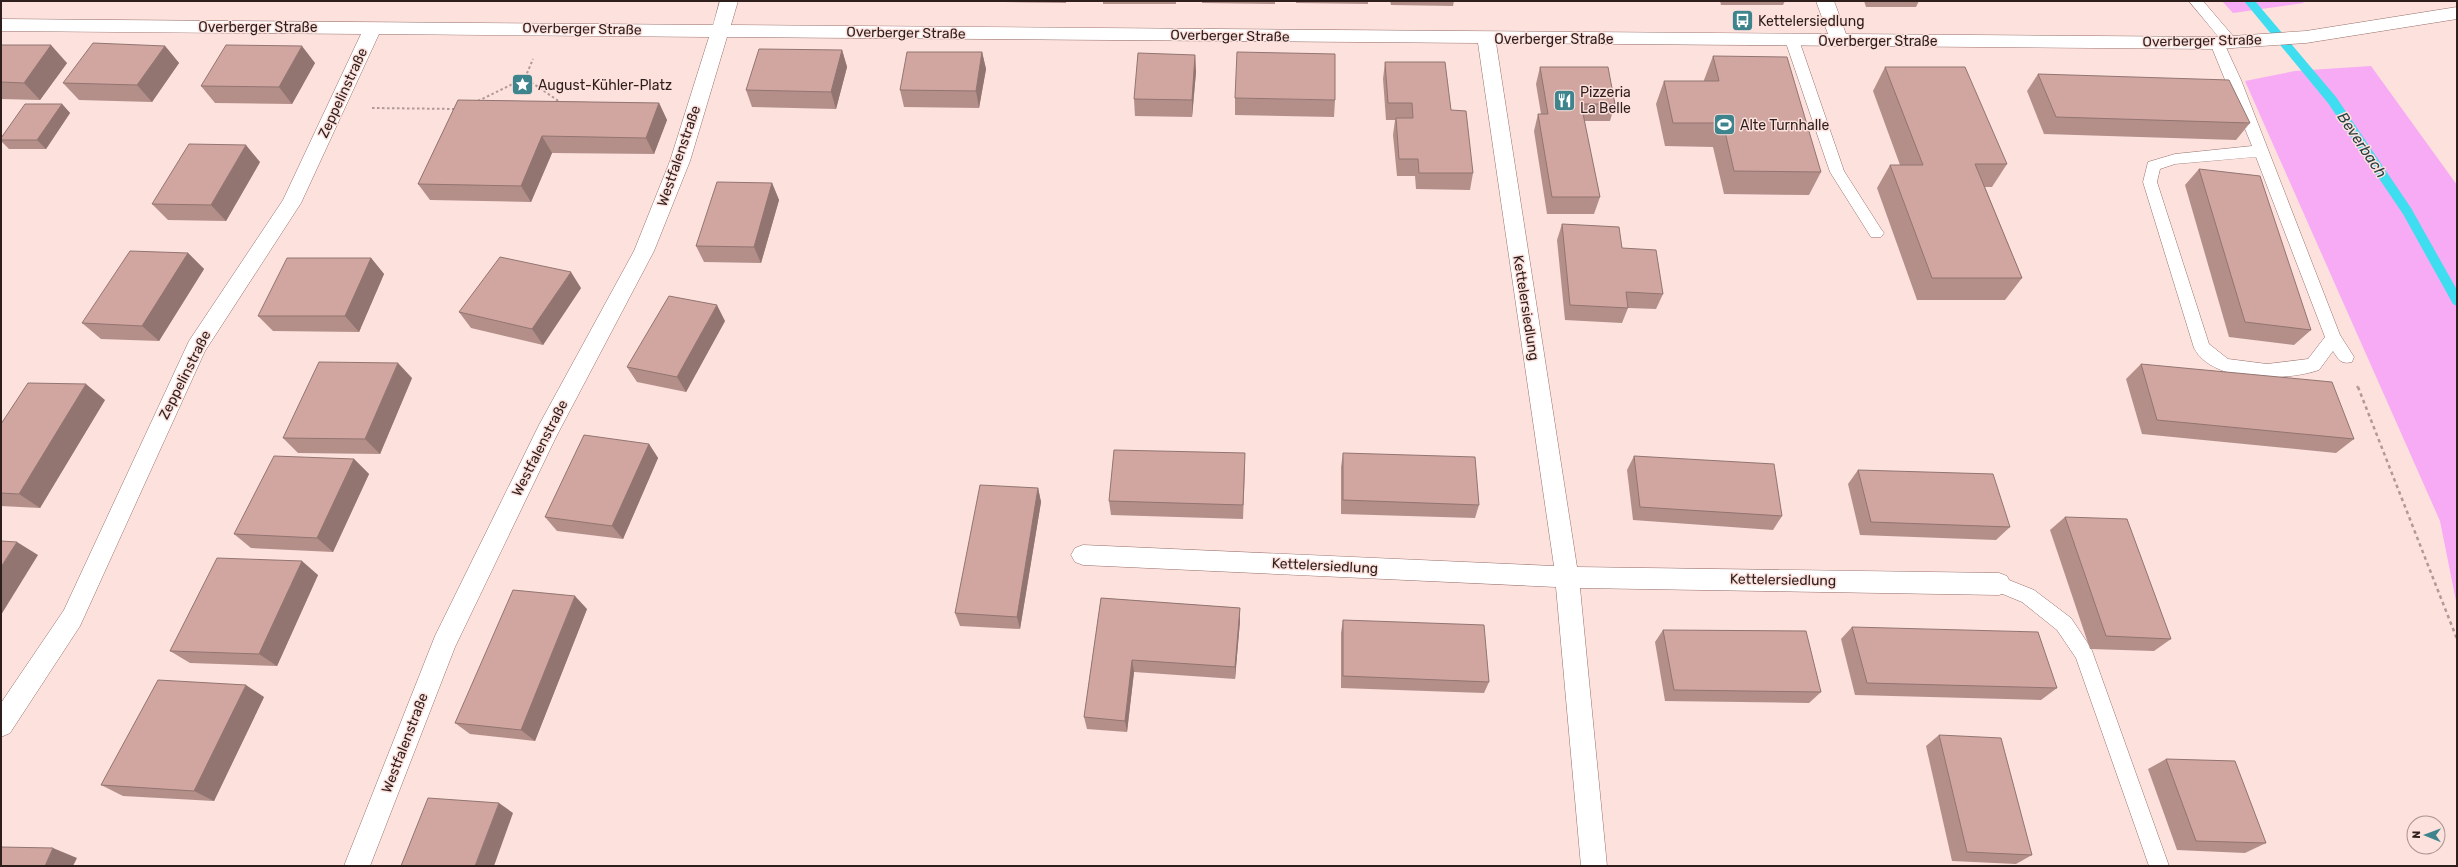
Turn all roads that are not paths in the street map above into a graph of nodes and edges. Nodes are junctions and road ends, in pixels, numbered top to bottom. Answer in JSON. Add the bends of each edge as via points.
{"nodes":[{"id":1,"x":729,"y":1,"type":"edge"},
{"id":2,"x":1825,"y":1,"type":"edge"},
{"id":3,"x":2196,"y":1,"type":"edge"},
{"id":4,"x":2457,"y":12,"type":"edge"},
{"id":5,"x":1,"y":25,"type":"edge"},
{"id":6,"x":373,"y":28,"type":"junction"},
{"id":7,"x":721,"y":31,"type":"junction"},
{"id":8,"x":1486,"y":38,"type":"junction"},
{"id":9,"x":1792,"y":40,"type":"junction"},
{"id":10,"x":1840,"y":41,"type":"junction"},
{"id":11,"x":2232,"y":42,"type":"junction"},
{"id":12,"x":2260,"y":151,"type":"junction"},
{"id":13,"x":1876,"y":233,"type":"dead end"},
{"id":14,"x":2333,"y":338,"type":"junction"},
{"id":15,"x":2346,"y":357,"type":"road end"},
{"id":16,"x":1083,"y":555,"type":"dead end"},
{"id":17,"x":1567,"y":577,"type":"junction"},
{"id":18,"x":1999,"y":584,"type":"joint"},
{"id":19,"x":1,"y":725,"type":"edge"},
{"id":20,"x":357,"y":866,"type":"edge"},
{"id":21,"x":1594,"y":866,"type":"edge"},
{"id":22,"x":2159,"y":866,"type":"edge"}],
"edges":[{"from":1,"to":7,"type":"street","name":"Westfalenstraße"},
{"from":2,"to":10,"type":"street"},
{"from":3,"to":11,"type":"lane"},
{"from":4,"to":11,"type":"street","name":"Overberger Straße","via":[[2306,37]]},
{"from":5,"to":6,"type":"street","name":"Overberger Straße"},
{"from":6,"to":7,"type":"street","name":"Overberger Straße"},
{"from":6,"to":19,"type":"street","name":"Zeppelinstraße","via":[[291,203],[196,347],[72,618]]},
{"from":7,"to":8,"type":"street","name":"Overberger Straße"},
{"from":7,"to":20,"type":"street","name":"Westfalenstraße","via":[[680,161],[644,251],[547,432],[444,644]]},
{"from":8,"to":9,"type":"street","name":"Overberger Straße"},
{"from":8,"to":17,"type":"street","name":"Kettelersiedlung"},
{"from":9,"to":10,"type":"street","name":"Overberger Straße"},
{"from":9,"to":13,"type":"lane","via":[[1837,172]]},
{"from":10,"to":11,"type":"street","name":"Overberger Straße"},
{"from":11,"to":12,"type":"lane"},
{"from":12,"to":14,"type":"lane"},
{"from":12,"to":14,"type":"lane","via":[[2176,159],[2154,166],[2150,182],[2202,348],[2224,366],[2267,371],[2313,365]]},
{"from":14,"to":15,"type":"lane"},
{"from":16,"to":17,"type":"street","name":"Kettelersiedlung"},
{"from":17,"to":18,"type":"street","name":"Kettelersiedlung"},
{"from":17,"to":21,"type":"street","name":"Kettelersiedlung"},
{"from":18,"to":22,"type":"lane","via":[[2028,596],[2064,624],[2084,654]]}]}
